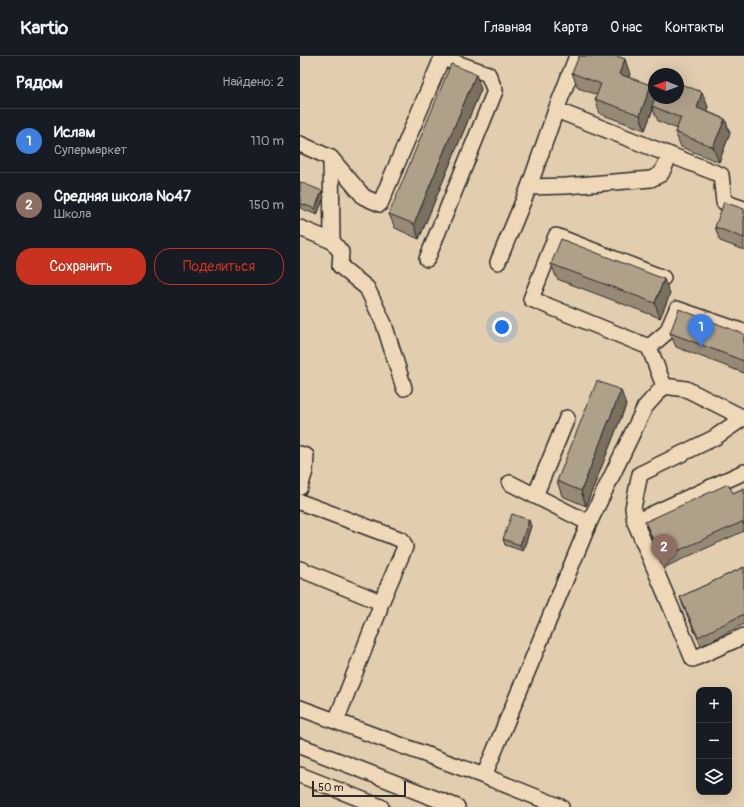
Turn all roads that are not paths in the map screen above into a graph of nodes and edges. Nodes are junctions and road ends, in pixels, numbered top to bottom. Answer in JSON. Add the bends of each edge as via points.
{"nodes":[{"id":1,"x":577,"y":56,"type":"edge"},
{"id":2,"x":556,"y":110,"type":"junction"},
{"id":3,"x":300,"y":144,"type":"edge"},
{"id":4,"x":670,"y":155,"type":"junction"},
{"id":5,"x":331,"y":158,"type":"junction"},
{"id":6,"x":529,"y":187,"type":"junction"},
{"id":7,"x":744,"y":209,"type":"edge"},
{"id":8,"x":300,"y":228,"type":"edge"},
{"id":9,"x":332,"y":241,"type":"junction"},
{"id":10,"x":427,"y":260,"type":"dead end"},
{"id":11,"x":498,"y":262,"type":"dead end"},
{"id":12,"x":663,"y":278,"type":"edge"},
{"id":13,"x":744,"y":332,"type":"edge"},
{"id":14,"x":649,"y":347,"type":"junction"},
{"id":15,"x":664,"y":386,"type":"junction"},
{"id":16,"x":404,"y":388,"type":"dead end"},
{"id":17,"x":567,"y":418,"type":"dead end"},
{"id":18,"x":744,"y":418,"type":"edge"},
{"id":19,"x":300,"y":454,"type":"edge"},
{"id":20,"x":744,"y":472,"type":"edge"},
{"id":21,"x":510,"y":483,"type":"dead end"},
{"id":22,"x":300,"y":487,"type":"edge"},
{"id":23,"x":535,"y":496,"type":"junction"},
{"id":24,"x":300,"y":502,"type":"edge"},
{"id":25,"x":635,"y":522,"type":"junction"},
{"id":26,"x":589,"y":523,"type":"junction"},
{"id":27,"x":300,"y":569,"type":"edge"},
{"id":28,"x":380,"y":605,"type":"junction"},
{"id":29,"x":744,"y":636,"type":"edge"},
{"id":30,"x":300,"y":708,"type":"edge"},
{"id":31,"x":336,"y":721,"type":"junction"},
{"id":32,"x":300,"y":746,"type":"edge"},
{"id":33,"x":300,"y":775,"type":"edge"},
{"id":34,"x":484,"y":776,"type":"junction"},
{"id":35,"x":381,"y":807,"type":"edge"},
{"id":36,"x":457,"y":807,"type":"edge"},
{"id":37,"x":561,"y":807,"type":"edge"}],
"edges":[{"from":1,"to":2,"type":"street"},
{"from":2,"to":4,"type":"street"},
{"from":2,"to":6,"type":"street"},
{"from":3,"to":5,"type":"street"},
{"from":4,"to":6,"type":"street","via":[[661,174],[651,179]]},
{"from":4,"to":7,"type":"street","via":[[721,175],[724,202]]},
{"from":5,"to":9,"type":"street"},
{"from":5,"to":10,"type":"street","via":[[364,197],[380,204],[442,58],[488,74],[495,90]]},
{"from":6,"to":11,"type":"street"},
{"from":8,"to":9,"type":"street"},
{"from":9,"to":16,"type":"street","via":[[341,252],[340,266],[367,288],[384,324]]},
{"from":12,"to":14,"type":"street","via":[[556,236],[531,299]]},
{"from":13,"to":14,"type":"street","via":[[677,308],[667,332]]},
{"from":14,"to":15,"type":"street"},
{"from":15,"to":18,"type":"street","via":[[686,389]]},
{"from":15,"to":26,"type":"street","via":[[645,408]]},
{"from":17,"to":23,"type":"street"},
{"from":18,"to":25,"type":"street","via":[[714,438],[640,474],[633,508]]},
{"from":19,"to":22,"type":"street","via":[[306,456],[306,464]]},
{"from":20,"to":25,"type":"street"},
{"from":21,"to":23,"type":"street"},
{"from":23,"to":26,"type":"street"},
{"from":24,"to":28,"type":"street","via":[[402,540],[405,547]]},
{"from":25,"to":29,"type":"street","via":[[693,659]]},
{"from":26,"to":34,"type":"street"},
{"from":27,"to":28,"type":"street","via":[[378,601]]},
{"from":28,"to":31,"type":"street"},
{"from":30,"to":31,"type":"street"},
{"from":31,"to":34,"type":"street"},
{"from":32,"to":36,"type":"street"},
{"from":33,"to":35,"type":"street"},
{"from":34,"to":37,"type":"street"}]}
